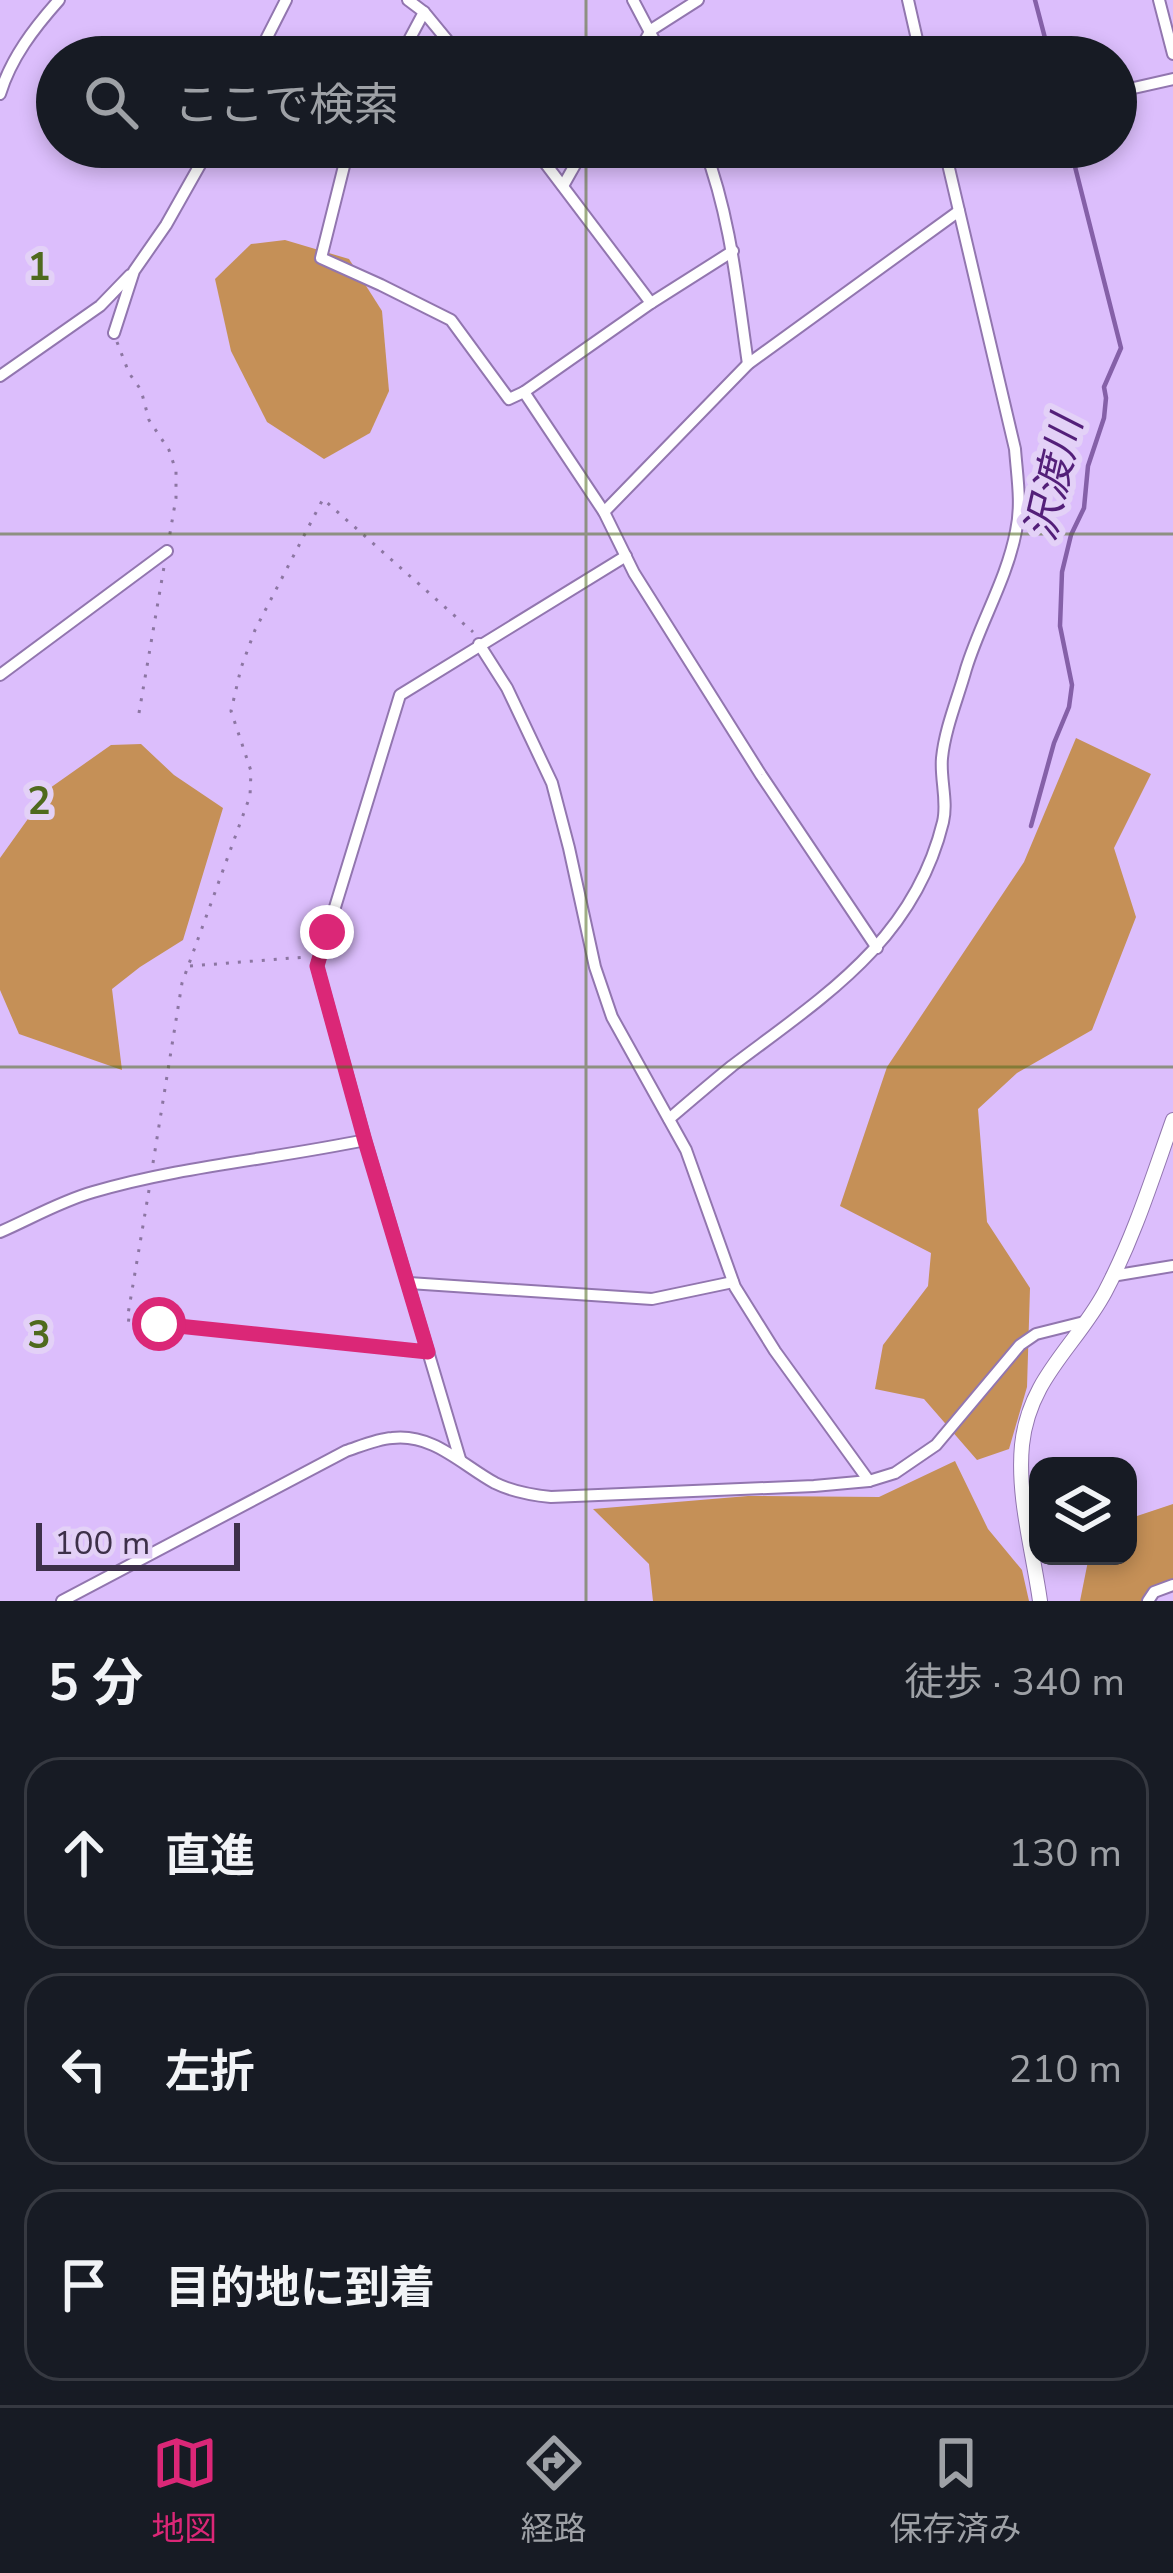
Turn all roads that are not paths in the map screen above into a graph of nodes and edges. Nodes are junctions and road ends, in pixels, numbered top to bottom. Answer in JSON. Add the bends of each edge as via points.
{"nodes":[{"id":1,"x":59,"y":0,"type":"edge"},
{"id":2,"x":286,"y":0,"type":"edge"},
{"id":3,"x":408,"y":0,"type":"edge"},
{"id":4,"x":633,"y":0,"type":"edge"},
{"id":5,"x":698,"y":0,"type":"edge"},
{"id":6,"x":908,"y":0,"type":"edge"},
{"id":7,"x":1159,"y":0,"type":"edge"},
{"id":8,"x":424,"y":12,"type":"junction"},
{"id":9,"x":651,"y":30,"type":"junction"},
{"id":10,"x":268,"y":36,"type":"edge"},
{"id":11,"x":411,"y":36,"type":"edge"},
{"id":12,"x":444,"y":36,"type":"edge"},
{"id":13,"x":648,"y":36,"type":"edge"},
{"id":14,"x":654,"y":36,"type":"edge"},
{"id":15,"x":916,"y":36,"type":"edge"},
{"id":16,"x":1173,"y":54,"type":"edge"},
{"id":17,"x":1173,"y":79,"type":"edge"},
{"id":18,"x":1137,"y":87,"type":"edge"},
{"id":19,"x":0,"y":94,"type":"edge"},
{"id":20,"x":198,"y":168,"type":"edge"},
{"id":21,"x":344,"y":168,"type":"edge"},
{"id":22,"x":549,"y":168,"type":"edge"},
{"id":23,"x":573,"y":168,"type":"edge"},
{"id":24,"x":712,"y":168,"type":"edge"},
{"id":25,"x":949,"y":168,"type":"edge"},
{"id":26,"x":563,"y":186,"type":"junction"},
{"id":27,"x":958,"y":211,"type":"junction"},
{"id":28,"x":733,"y":251,"type":"junction"},
{"id":29,"x":134,"y":271,"type":"junction"},
{"id":30,"x":651,"y":303,"type":"junction"},
{"id":31,"x":114,"y":333,"type":"road end"},
{"id":32,"x":748,"y":364,"type":"junction"},
{"id":33,"x":0,"y":376,"type":"edge"},
{"id":34,"x":524,"y":392,"type":"junction"},
{"id":35,"x":604,"y":512,"type":"junction"},
{"id":36,"x":167,"y":551,"type":"road end"},
{"id":37,"x":626,"y":556,"type":"junction"},
{"id":38,"x":479,"y":644,"type":"junction"},
{"id":39,"x":0,"y":675,"type":"edge"},
{"id":40,"x":877,"y":948,"type":"junction"},
{"id":41,"x":669,"y":1119,"type":"junction"},
{"id":42,"x":1173,"y":1120,"type":"edge"},
{"id":43,"x":365,"y":1141,"type":"junction"},
{"id":44,"x":0,"y":1232,"type":"edge"},
{"id":45,"x":1173,"y":1266,"type":"edge"},
{"id":46,"x":1112,"y":1276,"type":"junction"},
{"id":47,"x":733,"y":1282,"type":"junction"},
{"id":48,"x":409,"y":1283,"type":"junction"},
{"id":49,"x":1084,"y":1322,"type":"junction"},
{"id":50,"x":460,"y":1459,"type":"junction"},
{"id":51,"x":869,"y":1481,"type":"junction"},
{"id":52,"x":1173,"y":1585,"type":"edge"},
{"id":53,"x":62,"y":1601,"type":"edge"},
{"id":54,"x":1040,"y":1601,"type":"edge"},
{"id":55,"x":1148,"y":1601,"type":"edge"}],
"edges":[{"from":1,"to":19,"type":"street","via":[[22,46]]},
{"from":2,"to":10,"type":"street"},
{"from":3,"to":8,"type":"street"},
{"from":4,"to":9,"type":"street"},
{"from":5,"to":9,"type":"street"},
{"from":6,"to":15,"type":"street"},
{"from":7,"to":16,"type":"street"},
{"from":8,"to":11,"type":"street"},
{"from":8,"to":12,"type":"street"},
{"from":9,"to":13,"type":"street"},
{"from":9,"to":14,"type":"street"},
{"from":17,"to":18,"type":"street"},
{"from":20,"to":29,"type":"street"},
{"from":21,"to":34,"type":"street","via":[[321,259],[451,320],[509,399]]},
{"from":22,"to":26,"type":"street"},
{"from":23,"to":26,"type":"street"},
{"from":24,"to":28,"type":"street"},
{"from":25,"to":27,"type":"street"},
{"from":26,"to":30,"type":"street"},
{"from":27,"to":32,"type":"street"},
{"from":27,"to":40,"type":"street","via":[[1015,449],[1017,530],[944,748],[944,819],[923,878]]},
{"from":28,"to":30,"type":"street"},
{"from":28,"to":32,"type":"street"},
{"from":29,"to":31,"type":"street"},
{"from":29,"to":33,"type":"street","via":[[100,306]]},
{"from":30,"to":34,"type":"street"},
{"from":32,"to":35,"type":"street"},
{"from":34,"to":35,"type":"street"},
{"from":35,"to":37,"type":"street"},
{"from":36,"to":39,"type":"street"},
{"from":37,"to":38,"type":"street"},
{"from":37,"to":40,"type":"street"},
{"from":38,"to":41,"type":"street","via":[[552,783],[612,1017]]},
{"from":38,"to":43,"type":"street","via":[[400,695],[317,966]]},
{"from":40,"to":41,"type":"street"},
{"from":41,"to":47,"type":"street"},
{"from":42,"to":46,"type":"street"},
{"from":43,"to":44,"type":"street","via":[[151,1177],[88,1193]]},
{"from":43,"to":48,"type":"street"},
{"from":45,"to":46,"type":"street"},
{"from":46,"to":49,"type":"street"},
{"from":47,"to":48,"type":"street","via":[[652,1299]]},
{"from":47,"to":51,"type":"street"},
{"from":48,"to":50,"type":"street"},
{"from":49,"to":51,"type":"street","via":[[1036,1334],[936,1445]]},
{"from":49,"to":54,"type":"street","via":[[1041,1382],[1022,1442]]},
{"from":50,"to":51,"type":"street","via":[[496,1484],[551,1497]]},
{"from":50,"to":53,"type":"street","via":[[415,1438],[346,1450]]},
{"from":52,"to":55,"type":"street"}]}
